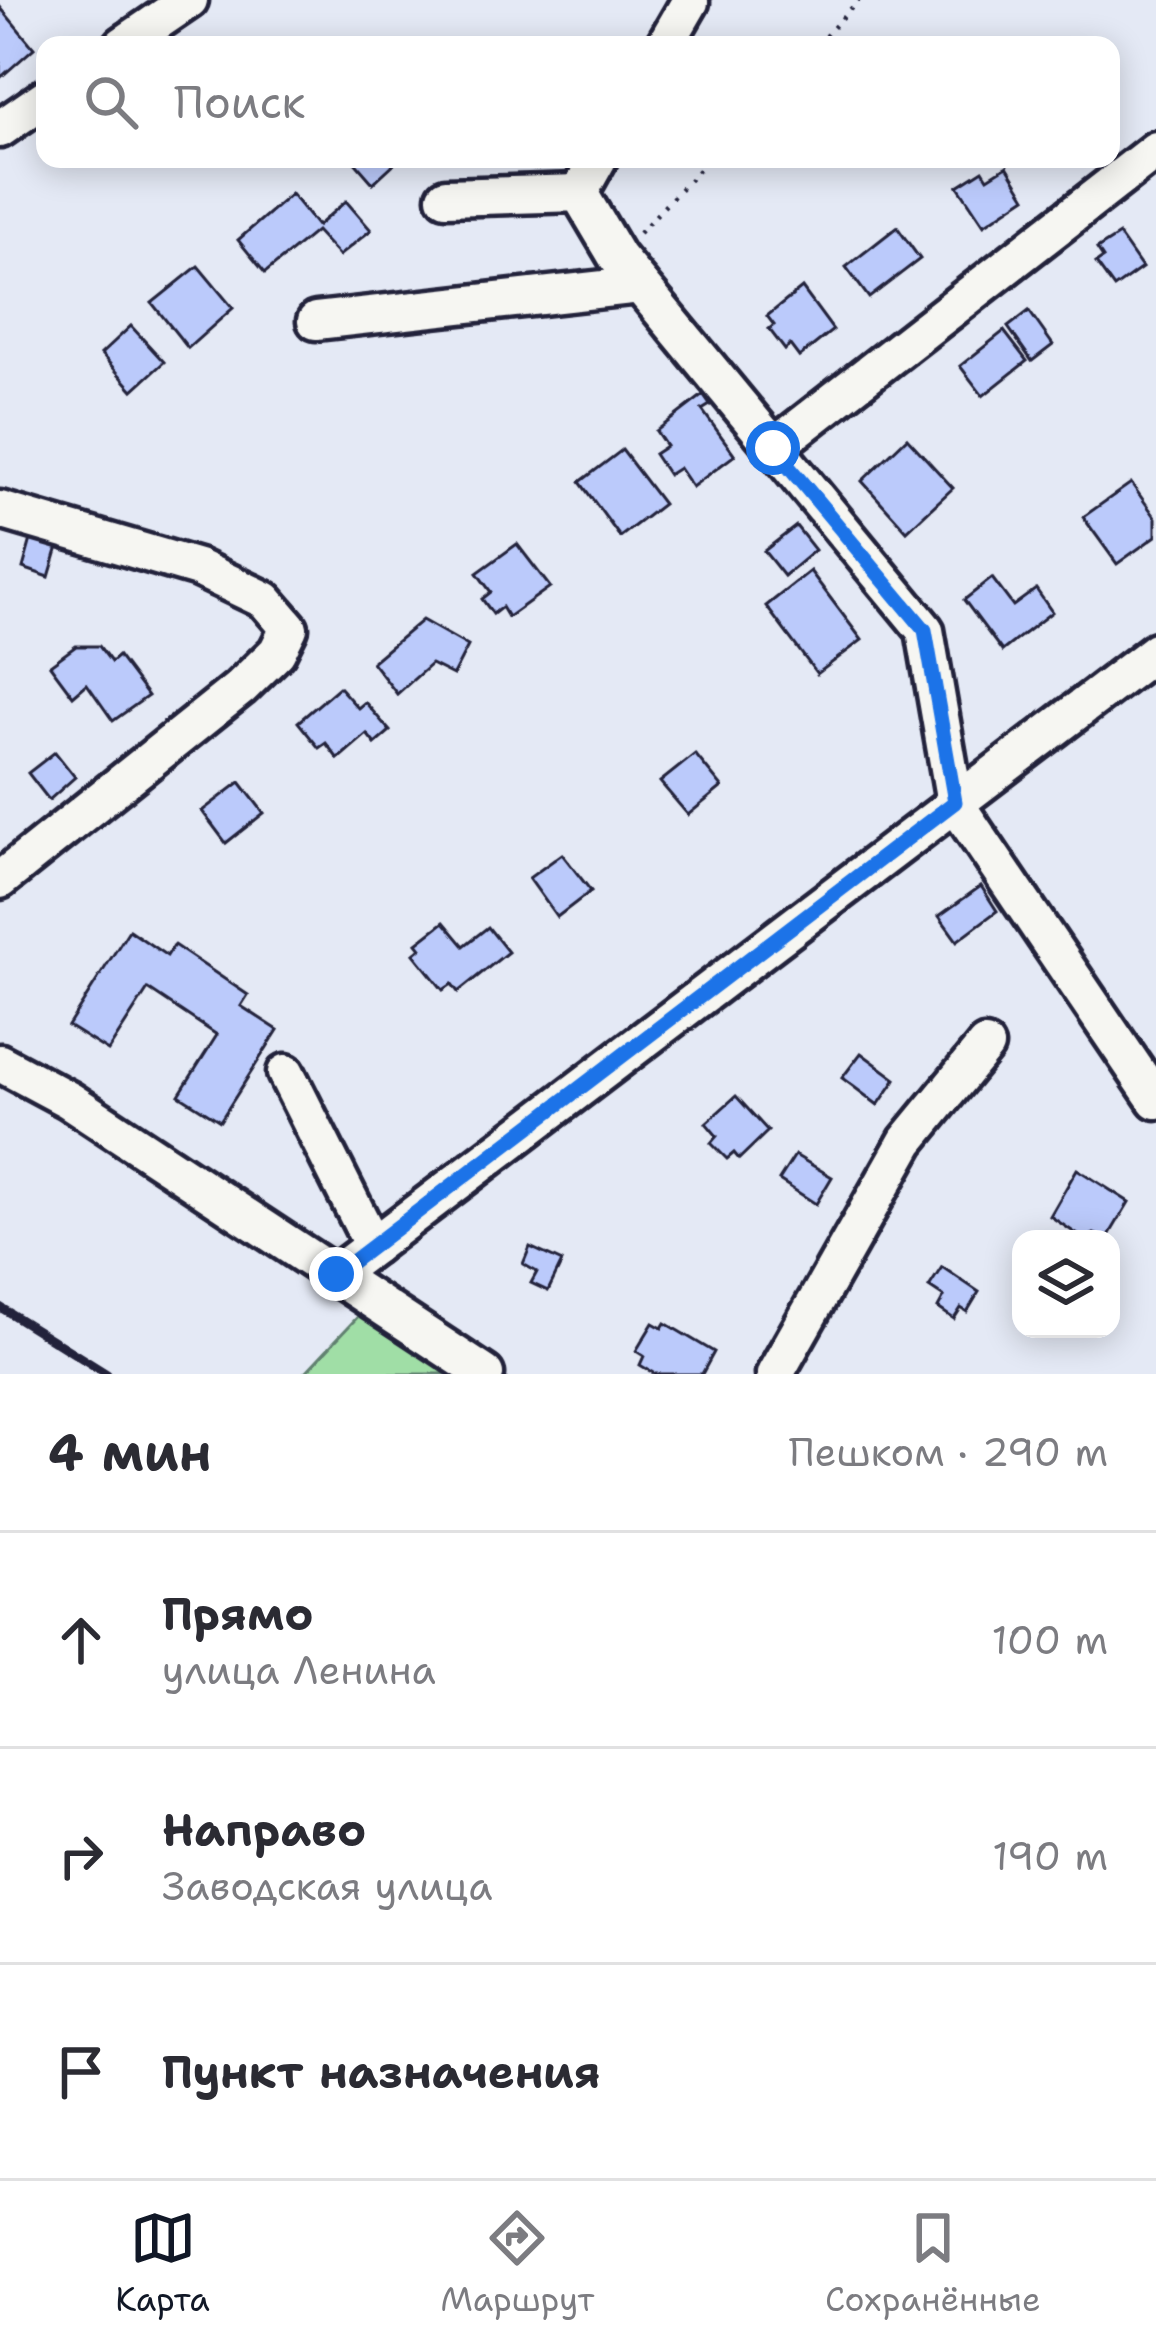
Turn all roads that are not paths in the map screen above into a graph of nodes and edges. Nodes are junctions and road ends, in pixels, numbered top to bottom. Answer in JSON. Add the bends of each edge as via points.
{"nodes":[{"id":1,"x":189,"y":0,"type":"edge"},
{"id":2,"x":690,"y":2,"type":"edge"},
{"id":3,"x":136,"y":36,"type":"edge"},
{"id":4,"x":670,"y":36,"type":"edge"},
{"id":5,"x":36,"y":104,"type":"edge"},
{"id":6,"x":0,"y":129,"type":"edge"},
{"id":7,"x":1156,"y":150,"type":"edge"},
{"id":8,"x":593,"y":168,"type":"edge"},
{"id":9,"x":578,"y":193,"type":"junction"},
{"id":10,"x":446,"y":197,"type":"dead end"},
{"id":11,"x":628,"y":271,"type":"junction"},
{"id":12,"x":316,"y":321,"type":"dead end"},
{"id":13,"x":773,"y":448,"type":"junction"},
{"id":14,"x":0,"y":510,"type":"edge"},
{"id":15,"x":1156,"y":651,"type":"edge"},
{"id":16,"x":955,"y":802,"type":"junction"},
{"id":17,"x":0,"y":880,"type":"edge"},
{"id":18,"x":985,"y":1046,"type":"dead end"},
{"id":19,"x":0,"y":1063,"type":"edge"},
{"id":20,"x":286,"y":1073,"type":"dead end"},
{"id":21,"x":1156,"y":1100,"type":"edge"},
{"id":22,"x":373,"y":1246,"type":"junction"},
{"id":23,"x":336,"y":1274,"type":"junction"},
{"id":24,"x":485,"y":1374,"type":"edge"},
{"id":25,"x":775,"y":1374,"type":"edge"}],
"edges":[{"from":1,"to":3,"type":"street"},
{"from":2,"to":4,"type":"street"},
{"from":5,"to":6,"type":"street"},
{"from":7,"to":13,"type":"street"},
{"from":8,"to":9,"type":"street"},
{"from":9,"to":10,"type":"street"},
{"from":9,"to":11,"type":"street"},
{"from":11,"to":12,"type":"street"},
{"from":11,"to":13,"type":"street"},
{"from":13,"to":16,"type":"street","via":[[925,630]]},
{"from":14,"to":17,"type":"street","via":[[198,568],[265,600],[289,628],[240,688]]},
{"from":15,"to":16,"type":"street"},
{"from":16,"to":21,"type":"street"},
{"from":16,"to":22,"type":"street"},
{"from":18,"to":25,"type":"street","via":[[907,1141]]},
{"from":19,"to":23,"type":"street"},
{"from":20,"to":22,"type":"street"},
{"from":22,"to":23,"type":"street"},
{"from":23,"to":24,"type":"street"}]}
